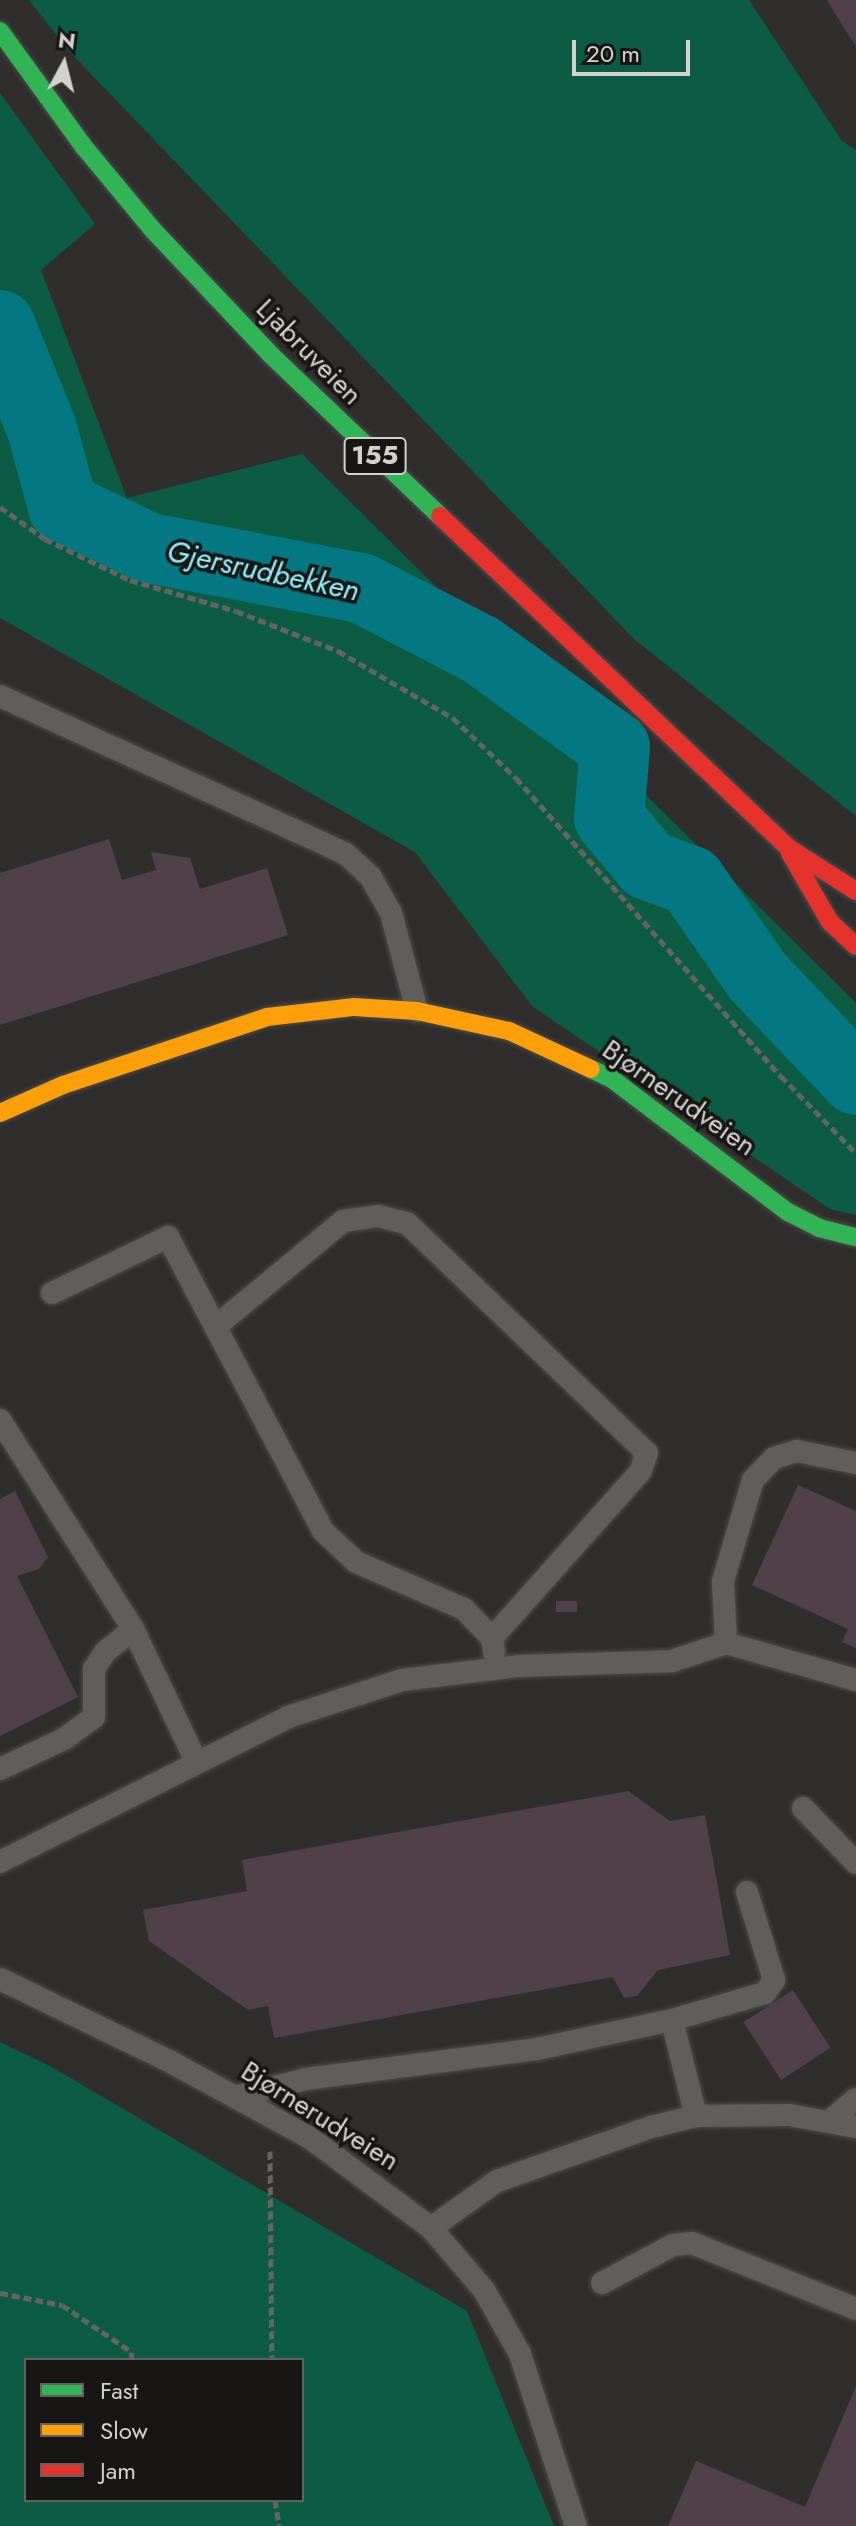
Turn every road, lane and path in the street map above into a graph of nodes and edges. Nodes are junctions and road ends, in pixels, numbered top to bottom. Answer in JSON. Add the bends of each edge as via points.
{"nodes":[{"id":1,"x":0,"y":31,"type":"edge"},
{"id":2,"x":0,"y":507,"type":"edge"},
{"id":3,"x":0,"y":696,"type":"edge"},
{"id":4,"x":787,"y":847,"type":"junction"},
{"id":5,"x":856,"y":891,"type":"edge"},
{"id":6,"x":856,"y":946,"type":"edge"},
{"id":7,"x":417,"y":1011,"type":"junction"},
{"id":8,"x":0,"y":1113,"type":"edge"},
{"id":9,"x":856,"y":1153,"type":"edge"},
{"id":10,"x":856,"y":1237,"type":"edge"},
{"id":11,"x":52,"y":1293,"type":"dead end"},
{"id":12,"x":215,"y":1327,"type":"junction"},
{"id":13,"x":0,"y":1420,"type":"edge"},
{"id":14,"x":856,"y":1463,"type":"edge"},
{"id":15,"x":133,"y":1629,"type":"junction"},
{"id":16,"x":492,"y":1638,"type":"junction"},
{"id":17,"x":726,"y":1643,"type":"junction"},
{"id":18,"x":496,"y":1668,"type":"junction"},
{"id":19,"x":856,"y":1680,"type":"edge"},
{"id":20,"x":196,"y":1761,"type":"junction"},
{"id":21,"x":0,"y":1769,"type":"edge"},
{"id":22,"x":803,"y":1808,"type":"dead end"},
{"id":23,"x":0,"y":1862,"type":"edge"},
{"id":24,"x":856,"y":1863,"type":"edge"},
{"id":25,"x":747,"y":1892,"type":"dead end"},
{"id":26,"x":0,"y":1979,"type":"edge"},
{"id":27,"x":672,"y":2020,"type":"junction"},
{"id":28,"x":235,"y":2097,"type":"junction"},
{"id":29,"x":856,"y":2099,"type":"edge"},
{"id":30,"x":268,"y":2114,"type":"junction"},
{"id":31,"x":696,"y":2116,"type":"junction"},
{"id":32,"x":832,"y":2119,"type":"junction"},
{"id":33,"x":856,"y":2127,"type":"edge"},
{"id":34,"x":431,"y":2228,"type":"junction"},
{"id":35,"x":602,"y":2283,"type":"dead end"},
{"id":36,"x":0,"y":2293,"type":"edge"},
{"id":37,"x":856,"y":2309,"type":"edge"},
{"id":38,"x":131,"y":2358,"type":"edge"},
{"id":39,"x":272,"y":2358,"type":"edge"},
{"id":40,"x":275,"y":2502,"type":"edge"},
{"id":41,"x":279,"y":2526,"type":"edge"},
{"id":42,"x":576,"y":2526,"type":"edge"}],
"edges":[{"from":1,"to":4,"type":"main road","name":"Ljabruveien","number":"155","via":[[84,147],[262,346]]},
{"from":2,"to":9,"type":"path","via":[[45,539],[130,580],[236,611],[338,651],[385,673],[453,718],[516,778]]},
{"from":3,"to":7,"type":"lane","via":[[346,854],[370,876],[391,913]]},
{"from":4,"to":5,"type":"main road","name":"Ljabruveien","number":"155"},
{"from":4,"to":6,"type":"main road","name":"Ljabruveien","number":"155","via":[[830,922]]},
{"from":7,"to":8,"type":"main road","name":"Bjørnerudveien","via":[[354,1007],[267,1017],[63,1085]]},
{"from":7,"to":10,"type":"main road","name":"Bjørnerudveien","via":[[509,1031],[612,1079],[788,1212],[819,1228]]},
{"from":11,"to":12,"type":"lane","via":[[168,1237]]},
{"from":12,"to":16,"type":"lane","via":[[323,1531],[356,1562],[464,1609]]},
{"from":12,"to":16,"type":"lane","via":[[343,1221],[378,1216],[407,1223],[647,1453],[640,1472]]},
{"from":13,"to":15,"type":"lane"},
{"from":14,"to":17,"type":"lane","via":[[797,1451],[774,1458],[753,1480],[723,1581]]},
{"from":15,"to":20,"type":"lane"},
{"from":15,"to":21,"type":"lane","via":[[94,1669],[94,1717],[64,1739]]},
{"from":16,"to":18,"type":"lane"},
{"from":17,"to":18,"type":"lane","via":[[672,1661]]},
{"from":17,"to":19,"type":"lane"},
{"from":18,"to":20,"type":"lane","via":[[430,1675],[346,1694]]},
{"from":20,"to":23,"type":"lane"},
{"from":22,"to":24,"type":"lane"},
{"from":25,"to":27,"type":"lane","via":[[774,1980],[770,1987],[765,1993]]},
{"from":26,"to":28,"type":"lane","name":"Bjørnerudveien"},
{"from":27,"to":28,"type":"lane","via":[[537,2049],[306,2079]]},
{"from":27,"to":31,"type":"lane"},
{"from":28,"to":30,"type":"lane","name":"Bjørnerudveien"},
{"from":29,"to":32,"type":"lane"},
{"from":30,"to":34,"type":"lane","name":"Bjørnerudveien","via":[[378,2183]]},
{"from":30,"to":39,"type":"path"},
{"from":31,"to":32,"type":"lane"},
{"from":31,"to":34,"type":"lane","via":[[568,2153],[497,2181]]},
{"from":32,"to":33,"type":"lane"},
{"from":34,"to":42,"type":"lane","name":"Bjørnerudveien","via":[[484,2290],[520,2354]]},
{"from":35,"to":37,"type":"lane","via":[[673,2245],[692,2243]]},
{"from":36,"to":38,"type":"path","via":[[62,2305],[132,2352]]},
{"from":40,"to":41,"type":"path"}]}
